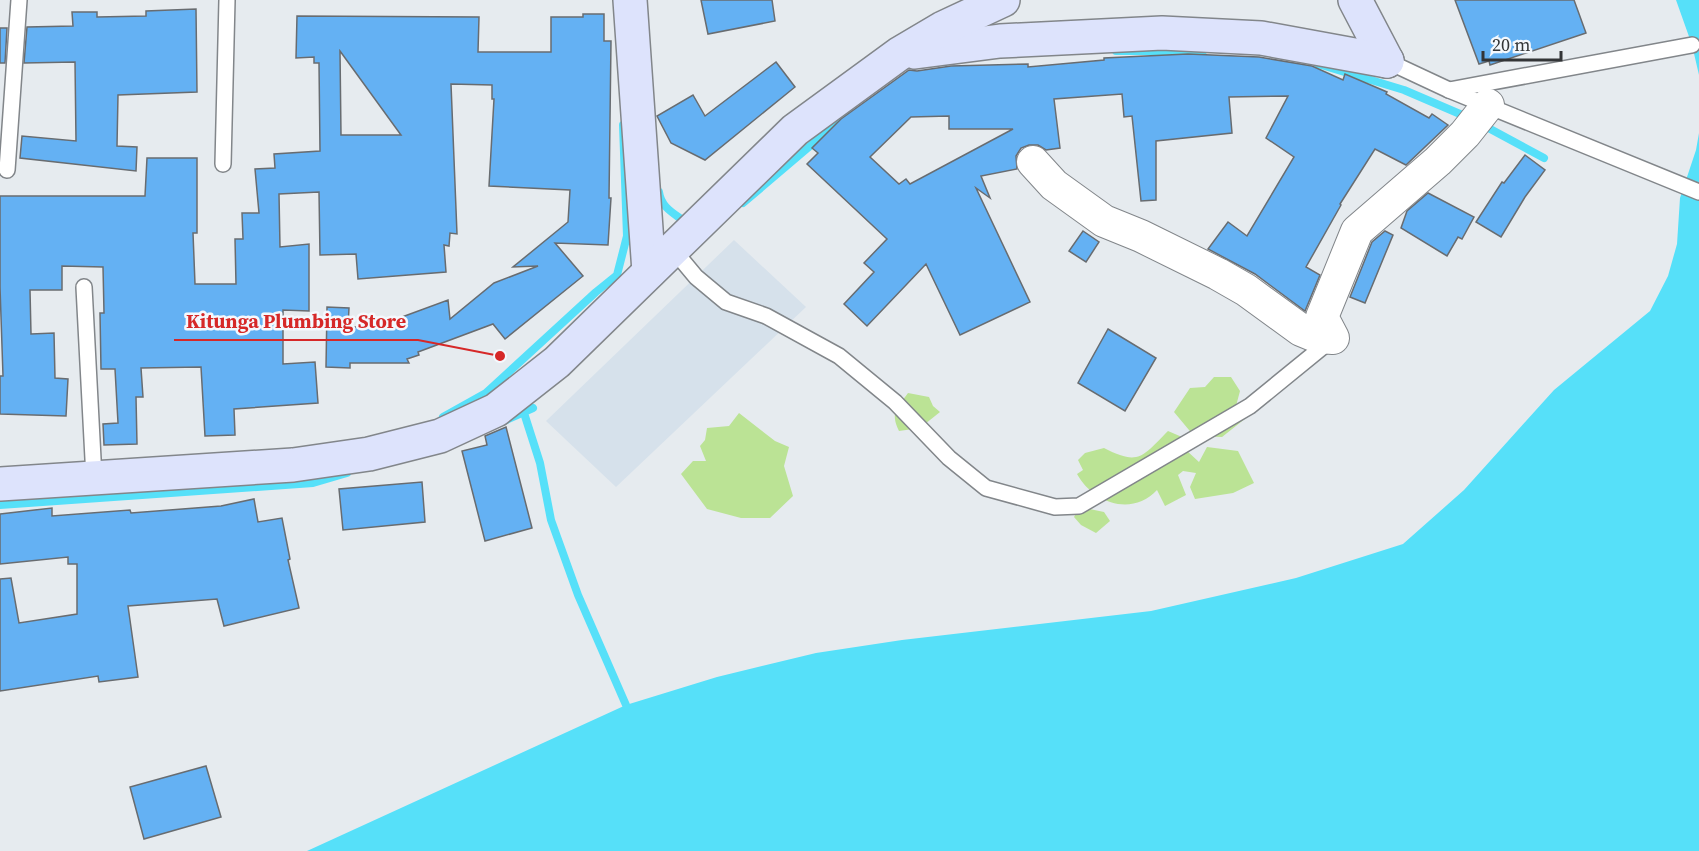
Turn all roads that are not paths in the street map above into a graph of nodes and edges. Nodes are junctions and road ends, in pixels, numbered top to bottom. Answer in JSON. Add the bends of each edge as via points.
{"nodes":[{"id":1,"x":18,"y":0,"type":"edge"},
{"id":2,"x":227,"y":0,"type":"edge"},
{"id":3,"x":630,"y":0,"type":"edge"},
{"id":4,"x":1003,"y":0,"type":"edge"},
{"id":5,"x":1354,"y":0,"type":"edge"},
{"id":6,"x":1692,"y":45,"type":"dead end"},
{"id":7,"x":899,"y":54,"type":"junction"},
{"id":8,"x":1387,"y":61,"type":"junction"},
{"id":9,"x":1449,"y":90,"type":"junction"},
{"id":10,"x":1488,"y":105,"type":"junction"},
{"id":11,"x":1033,"y":162,"type":"dead end"},
{"id":12,"x":223,"y":164,"type":"dead end"},
{"id":13,"x":8,"y":170,"type":"dead end"},
{"id":14,"x":1699,"y":192,"type":"edge"},
{"id":15,"x":676,"y":253,"type":"dead end"},
{"id":16,"x":649,"y":272,"type":"junction"},
{"id":17,"x":84,"y":287,"type":"dead end"},
{"id":18,"x":1334,"y":338,"type":"junction"},
{"id":19,"x":94,"y":478,"type":"junction"},
{"id":20,"x":0,"y":484,"type":"edge"}],
"edges":[{"from":1,"to":13,"type":"lane"},
{"from":2,"to":12,"type":"lane"},
{"from":3,"to":16,"type":"main road"},
{"from":4,"to":7,"type":"main road"},
{"from":5,"to":8,"type":"main road"},
{"from":6,"to":9,"type":"lane"},
{"from":7,"to":8,"type":"main road","via":[[1000,41],[1162,33],[1261,38]]},
{"from":7,"to":16,"type":"main road","via":[[795,130]]},
{"from":8,"to":9,"type":"lane"},
{"from":9,"to":10,"type":"lane"},
{"from":10,"to":14,"type":"lane"},
{"from":10,"to":18,"type":"street","via":[[1438,161],[1357,231],[1322,317]]},
{"from":11,"to":18,"type":"street","via":[[1054,185],[1104,221],[1218,274],[1302,330]]},
{"from":15,"to":18,"type":"lane","via":[[696,277],[726,302],[766,316],[839,356],[895,402],[949,458],[986,488],[1055,507],[1079,506],[1250,406]]},
{"from":16,"to":19,"type":"main road","via":[[557,362],[496,410],[440,436],[369,454],[293,465]]},
{"from":17,"to":19,"type":"lane"},
{"from":19,"to":20,"type":"main road"}]}
